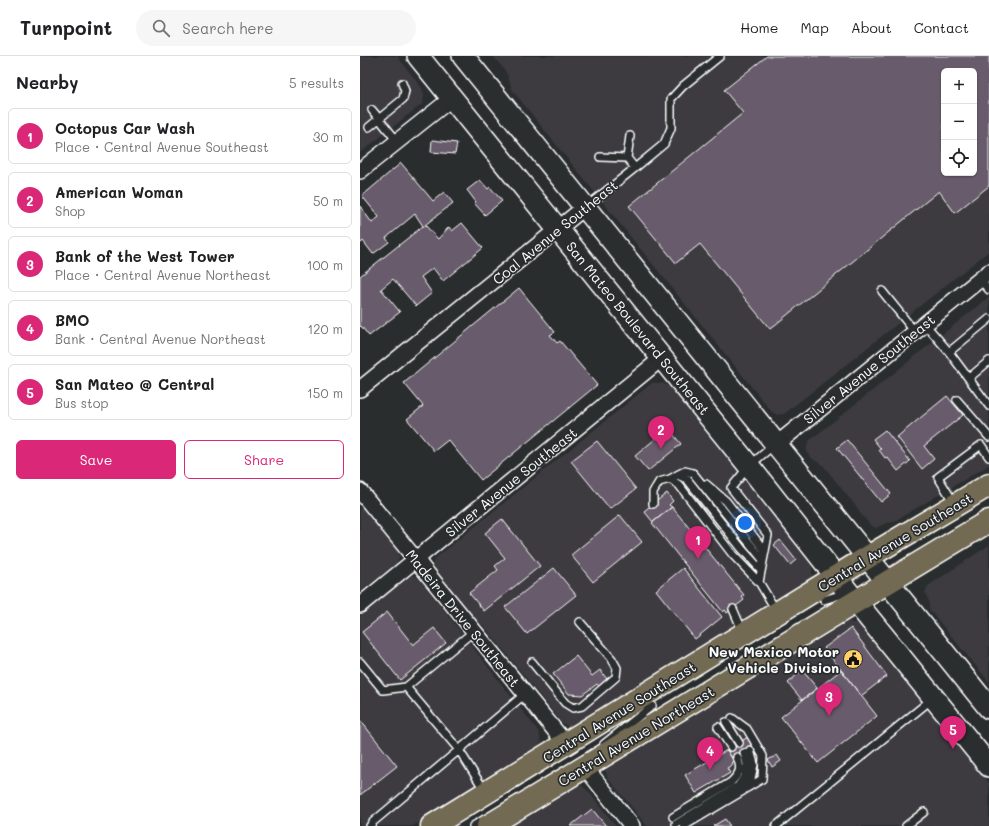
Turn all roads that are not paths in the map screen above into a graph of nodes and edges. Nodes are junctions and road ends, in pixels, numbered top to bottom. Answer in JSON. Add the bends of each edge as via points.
{"nodes":[{"id":1,"x":418,"y":56,"type":"edge"},
{"id":2,"x":463,"y":56,"type":"edge"},
{"id":3,"x":720,"y":56,"type":"edge"},
{"id":4,"x":402,"y":83,"type":"dead end"},
{"id":5,"x":452,"y":98,"type":"junction"},
{"id":6,"x":372,"y":110,"type":"dead end"},
{"id":7,"x":379,"y":119,"type":"junction"},
{"id":8,"x":369,"y":127,"type":"dead end"},
{"id":9,"x":630,"y":136,"type":"dead end"},
{"id":10,"x":397,"y":141,"type":"junction"},
{"id":11,"x":600,"y":157,"type":"dead end"},
{"id":12,"x":627,"y":158,"type":"junction"},
{"id":13,"x":635,"y":168,"type":"junction"},
{"id":14,"x":360,"y":171,"type":"edge"},
{"id":15,"x":585,"y":207,"type":"junction"},
{"id":16,"x":557,"y":230,"type":"junction"},
{"id":17,"x":986,"y":281,"type":"edge"},
{"id":18,"x":882,"y":291,"type":"dead end"},
{"id":19,"x":989,"y":319,"type":"edge"},
{"id":20,"x":920,"y":328,"type":"junction"},
{"id":21,"x":949,"y":352,"type":"junction"},
{"id":22,"x":662,"y":358,"type":"junction"},
{"id":23,"x":989,"y":361,"type":"edge"},
{"id":24,"x":969,"y":378,"type":"junction"},
{"id":25,"x":360,"y":389,"type":"edge"},
{"id":26,"x":957,"y":400,"type":"dead end"},
{"id":27,"x":989,"y":406,"type":"edge"},
{"id":28,"x":989,"y":438,"type":"edge"},
{"id":29,"x":777,"y":444,"type":"junction"},
{"id":30,"x":981,"y":446,"type":"junction"},
{"id":31,"x":989,"y":457,"type":"edge"},
{"id":32,"x":749,"y":466,"type":"junction"},
{"id":33,"x":693,"y":473,"type":"junction"},
{"id":34,"x":677,"y":474,"type":"junction"},
{"id":35,"x":670,"y":479,"type":"junction"},
{"id":36,"x":989,"y":485,"type":"edge"},
{"id":37,"x":360,"y":491,"type":"edge"},
{"id":38,"x":653,"y":504,"type":"dead end"},
{"id":39,"x":955,"y":505,"type":"junction"},
{"id":40,"x":989,"y":516,"type":"edge"},
{"id":41,"x":989,"y":521,"type":"edge"},
{"id":42,"x":765,"y":551,"type":"junction"},
{"id":43,"x":868,"y":558,"type":"junction"},
{"id":44,"x":415,"y":560,"type":"junction"},
{"id":45,"x":763,"y":560,"type":"junction"},
{"id":46,"x":761,"y":570,"type":"junction"},
{"id":47,"x":883,"y":579,"type":"junction"},
{"id":48,"x":759,"y":582,"type":"junction"},
{"id":49,"x":850,"y":590,"type":"junction"},
{"id":50,"x":824,"y":600,"type":"dead end"},
{"id":51,"x":360,"y":605,"type":"edge"},
{"id":52,"x":733,"y":609,"type":"dead end"},
{"id":53,"x":778,"y":613,"type":"junction"},
{"id":54,"x":580,"y":622,"type":"dead end"},
{"id":55,"x":474,"y":631,"type":"junction"},
{"id":56,"x":744,"y":634,"type":"junction"},
{"id":57,"x":360,"y":662,"type":"edge"},
{"id":58,"x":532,"y":662,"type":"dead end"},
{"id":59,"x":406,"y":687,"type":"junction"},
{"id":60,"x":525,"y":694,"type":"junction"},
{"id":61,"x":934,"y":697,"type":"junction"},
{"id":62,"x":652,"y":706,"type":"dead end"},
{"id":63,"x":989,"y":708,"type":"edge"},
{"id":64,"x":718,"y":727,"type":"dead end"},
{"id":65,"x":739,"y":743,"type":"dead end"},
{"id":66,"x":566,"y":744,"type":"junction"},
{"id":67,"x":731,"y":747,"type":"dead end"},
{"id":68,"x":599,"y":748,"type":"dead end"},
{"id":69,"x":459,"y":750,"type":"junction"},
{"id":70,"x":737,"y":757,"type":"dead end"},
{"id":71,"x":989,"y":766,"type":"edge"},
{"id":72,"x":585,"y":767,"type":"junction"},
{"id":73,"x":743,"y":791,"type":"junction"},
{"id":74,"x":486,"y":793,"type":"junction"},
{"id":75,"x":924,"y":812,"type":"dead end"},
{"id":76,"x":491,"y":820,"type":"edge"},
{"id":77,"x":370,"y":826,"type":"edge"},
{"id":78,"x":432,"y":826,"type":"edge"},
{"id":79,"x":474,"y":826,"type":"edge"},
{"id":80,"x":632,"y":826,"type":"edge"},
{"id":81,"x":684,"y":826,"type":"edge"},
{"id":82,"x":776,"y":826,"type":"edge"},
{"id":83,"x":906,"y":826,"type":"edge"}],
"edges":[{"from":1,"to":5,"type":"main road","name":"San Mateo Boulevard Southeast"},
{"from":2,"to":15,"type":"main road"},
{"from":3,"to":13,"type":"lane","name":"Coal Avenue Southeast","via":[[671,99],[671,128],[664,144]]},
{"from":4,"to":7,"type":"lane","via":[[405,91],[403,99]]},
{"from":5,"to":10,"type":"street"},
{"from":5,"to":16,"type":"main road","name":"San Mateo Boulevard Southeast"},
{"from":6,"to":7,"type":"lane"},
{"from":7,"to":8,"type":"lane"},
{"from":7,"to":10,"type":"lane"},
{"from":9,"to":12,"type":"lane"},
{"from":10,"to":14,"type":"street"},
{"from":11,"to":12,"type":"lane"},
{"from":12,"to":13,"type":"lane"},
{"from":13,"to":15,"type":"lane","name":"Coal Avenue Southeast"},
{"from":15,"to":16,"type":"street","name":"Coal Avenue Southeast"},
{"from":15,"to":29,"type":"main road"},
{"from":16,"to":22,"type":"main road","name":"San Mateo Boulevard Southeast"},
{"from":16,"to":25,"type":"street","name":"Coal Avenue Southeast"},
{"from":17,"to":20,"type":"street","name":"Silver Avenue Southeast"},
{"from":18,"to":20,"type":"lane"},
{"from":19,"to":21,"type":"lane"},
{"from":20,"to":21,"type":"lane"},
{"from":20,"to":29,"type":"street","name":"Silver Avenue Southeast"},
{"from":21,"to":24,"type":"lane"},
{"from":22,"to":32,"type":"main road","name":"San Mateo Boulevard Southeast"},
{"from":22,"to":44,"type":"street","name":"Silver Avenue Southeast"},
{"from":23,"to":24,"type":"lane"},
{"from":24,"to":27,"type":"lane"},
{"from":26,"to":28,"type":"lane"},
{"from":28,"to":30,"type":"lane"},
{"from":29,"to":32,"type":"lane","name":"Silver Avenue Southeast"},
{"from":29,"to":43,"type":"main road"},
{"from":30,"to":31,"type":"lane"},
{"from":30,"to":39,"type":"lane","via":[[938,477]]},
{"from":32,"to":42,"type":"lane","name":"Silver Avenue Southeast","via":[[731,488],[768,535]]},
{"from":32,"to":49,"type":"main road","name":"San Mateo Boulevard Southeast"},
{"from":33,"to":34,"type":"lane","via":[[685,471]]},
{"from":33,"to":42,"type":"lane","via":[[726,501]]},
{"from":33,"to":45,"type":"lane"},
{"from":34,"to":35,"type":"lane"},
{"from":34,"to":46,"type":"lane","via":[[687,479]]},
{"from":35,"to":38,"type":"lane","via":[[659,482],[653,492]]},
{"from":35,"to":48,"type":"lane","via":[[679,485],[733,555]]},
{"from":36,"to":39,"type":"main road","name":"Central Avenue Southeast"},
{"from":37,"to":44,"type":"street","name":"Madeira Drive Southeast"},
{"from":39,"to":43,"type":"main road","name":"Central Avenue Southeast"},
{"from":40,"to":47,"type":"lane","name":"Central Avenue Northeast"},
{"from":41,"to":47,"type":"main road","name":"Central Avenue Northeast"},
{"from":42,"to":45,"type":"lane"},
{"from":43,"to":47,"type":"main road"},
{"from":43,"to":49,"type":"main road","name":"Central Avenue Southeast"},
{"from":44,"to":51,"type":"street","name":"Silver Avenue Southeast"},
{"from":44,"to":55,"type":"street","name":"Madeira Drive Southeast"},
{"from":45,"to":46,"type":"lane"},
{"from":46,"to":48,"type":"lane"},
{"from":47,"to":49,"type":"main road","name":"Central Avenue Northeast"},
{"from":47,"to":63,"type":"main road"},
{"from":48,"to":53,"type":"lane"},
{"from":49,"to":50,"type":"lane","name":"Central Avenue Northeast"},
{"from":49,"to":53,"type":"main road","name":"Central Avenue Southeast"},
{"from":49,"to":61,"type":"main road","name":"San Mateo Boulevard Southeast"},
{"from":49,"to":72,"type":"main road","name":"Central Avenue Northeast"},
{"from":52,"to":56,"type":"lane"},
{"from":53,"to":56,"type":"main road","name":"Central Avenue Southeast"},
{"from":54,"to":58,"type":"lane","via":[[617,668],[616,677],[582,706],[573,708],[565,703]]},
{"from":55,"to":59,"type":"lane"},
{"from":55,"to":60,"type":"street","name":"Madeira Drive Southeast"},
{"from":56,"to":66,"type":"main road","name":"Central Avenue Southeast"},
{"from":57,"to":59,"type":"lane","via":[[383,690]]},
{"from":59,"to":69,"type":"lane"},
{"from":60,"to":66,"type":"street","name":"Madeira Drive Southeast"},
{"from":60,"to":69,"type":"lane"},
{"from":61,"to":71,"type":"main road","name":"San Mateo Boulevard Southeast"},
{"from":61,"to":82,"type":"lane"},
{"from":62,"to":68,"type":"lane","name":"Central Avenue Southeast"},
{"from":64,"to":67,"type":"lane"},
{"from":65,"to":73,"type":"lane","via":[[729,720],[747,729],[763,756],[762,779]]},
{"from":66,"to":74,"type":"main road","name":"Central Avenue Southeast"},
{"from":69,"to":74,"type":"lane"},
{"from":69,"to":77,"type":"lane"},
{"from":70,"to":73,"type":"lane","via":[[740,764],[738,775],[675,821],[738,786],[745,776],[747,751],[754,764],[751,779]]},
{"from":72,"to":76,"type":"main road","name":"Central Avenue Northeast"},
{"from":72,"to":80,"type":"street"},
{"from":73,"to":81,"type":"lane"},
{"from":74,"to":78,"type":"main road","name":"Central Avenue Southeast"},
{"from":75,"to":83,"type":"lane"},
{"from":76,"to":79,"type":"lane"}]}
